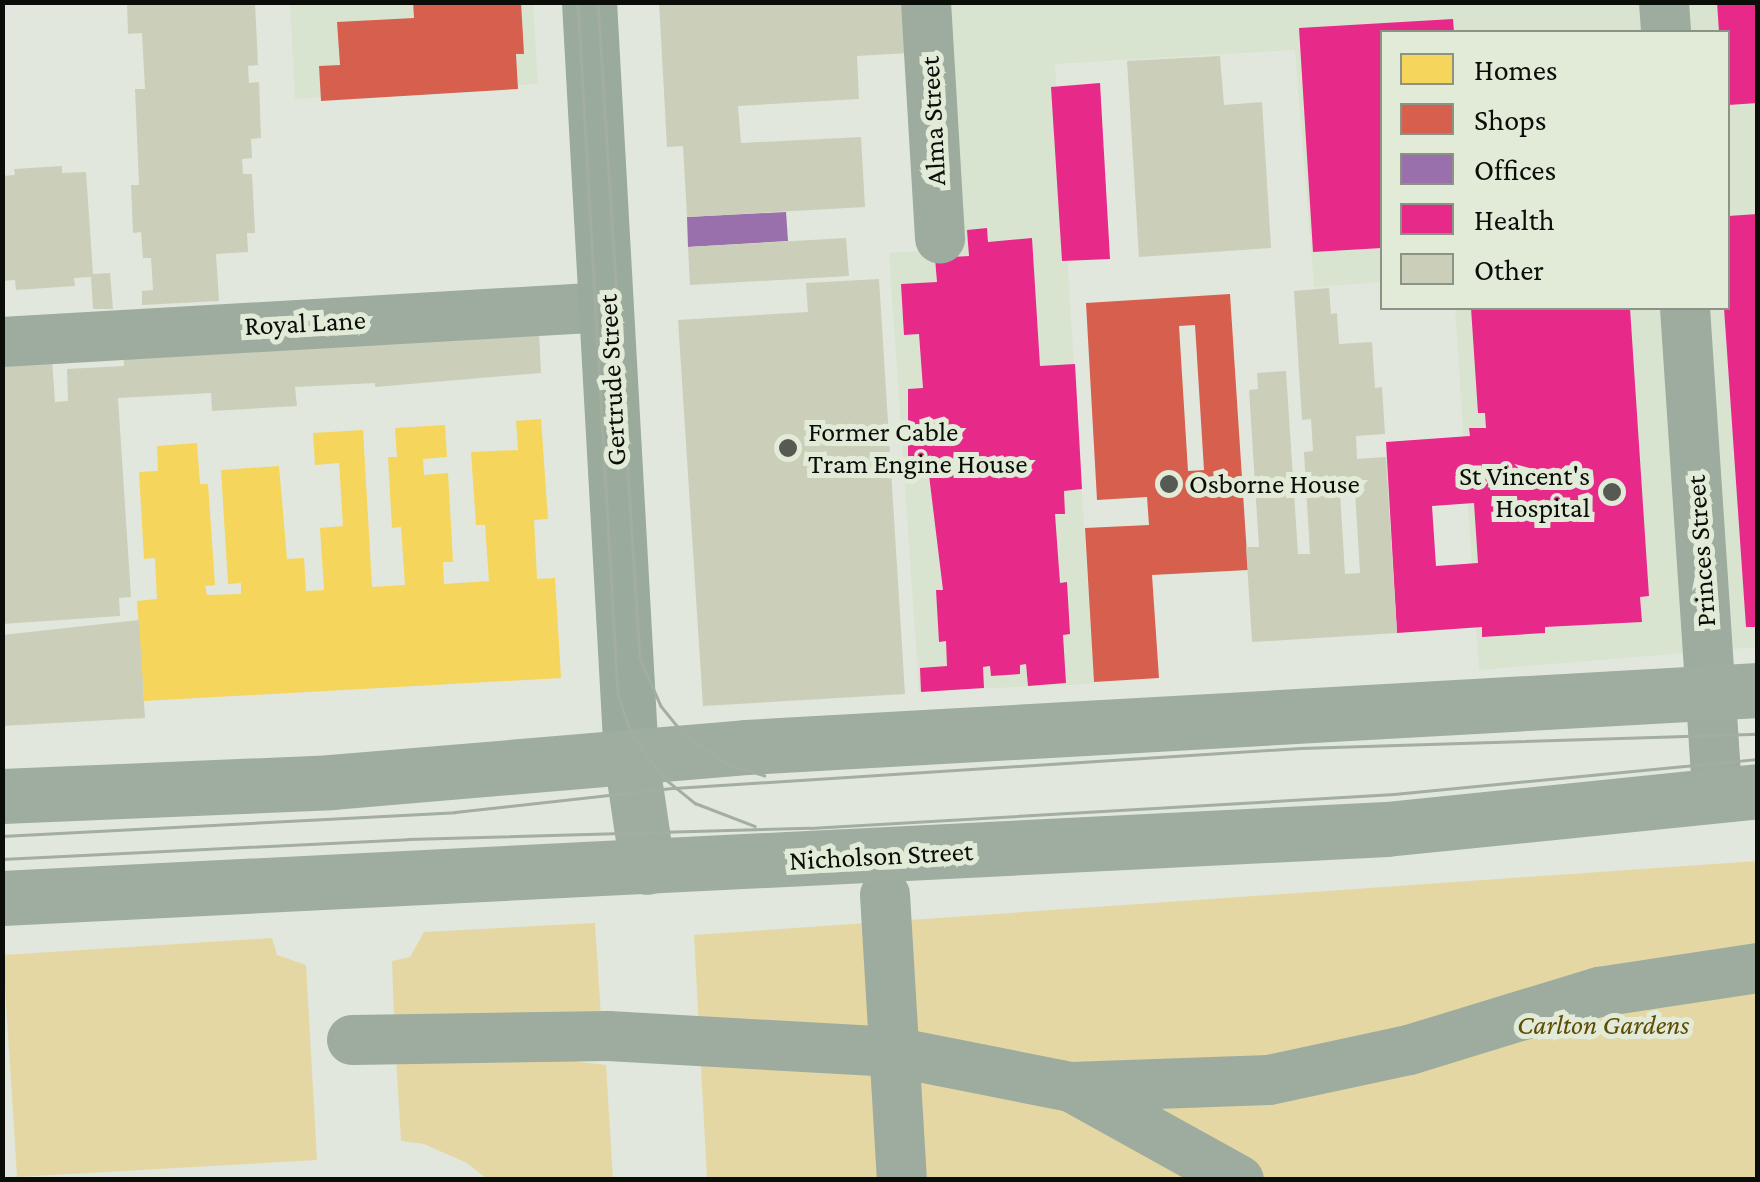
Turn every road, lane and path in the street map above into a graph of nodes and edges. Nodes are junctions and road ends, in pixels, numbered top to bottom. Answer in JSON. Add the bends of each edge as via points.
{"nodes":[{"id":1,"x":589,"y":2,"type":"edge"},
{"id":2,"x":926,"y":2,"type":"edge"},
{"id":3,"x":1664,"y":2,"type":"edge"},
{"id":4,"x":1666,"y":30,"type":"edge"},
{"id":5,"x":940,"y":238,"type":"dead end"},
{"id":6,"x":608,"y":307,"type":"junction"},
{"id":7,"x":1685,"y":310,"type":"edge"},
{"id":8,"x":2,"y":342,"type":"edge"},
{"id":9,"x":1734,"y":692,"type":"edge"},
{"id":10,"x":630,"y":758,"type":"junction"},
{"id":11,"x":1737,"y":792,"type":"edge"},
{"id":12,"x":2,"y":796,"type":"edge"},
{"id":13,"x":647,"y":867,"type":"junction"},
{"id":14,"x":885,"y":895,"type":"dead end"},
{"id":15,"x":2,"y":898,"type":"edge"},
{"id":16,"x":1758,"y":968,"type":"edge"},
{"id":17,"x":352,"y":1040,"type":"dead end"},
{"id":18,"x":894,"y":1052,"type":"junction"},
{"id":19,"x":1070,"y":1087,"type":"junction"},
{"id":20,"x":902,"y":1180,"type":"edge"},
{"id":21,"x":1239,"y":1180,"type":"edge"}],
"edges":[{"from":1,"to":6,"type":"street","name":"Gertrude Street"},
{"from":2,"to":5,"type":"street","name":"Alma Street"},
{"from":3,"to":4,"type":"street"},
{"from":6,"to":8,"type":"street","name":"Royal Lane"},
{"from":6,"to":10,"type":"street","name":"Gertrude Street"},
{"from":7,"to":9,"type":"street","name":"Princes Street"},
{"from":9,"to":10,"type":"main road"},
{"from":9,"to":11,"type":"street","name":"Princes Street"},
{"from":10,"to":12,"type":"main road","via":[[331,782]]},
{"from":10,"to":13,"type":"main road"},
{"from":11,"to":13,"type":"main road","name":"Nicholson Street","via":[[1386,829]]},
{"from":13,"to":15,"type":"main road","name":"Nicholson Street"},
{"from":14,"to":18,"type":"street"},
{"from":16,"to":19,"type":"street","via":[[1600,992],[1409,1050],[1268,1080]]},
{"from":17,"to":18,"type":"street","via":[[608,1036]]},
{"from":18,"to":19,"type":"street"},
{"from":18,"to":20,"type":"street"},
{"from":19,"to":21,"type":"street"}]}
